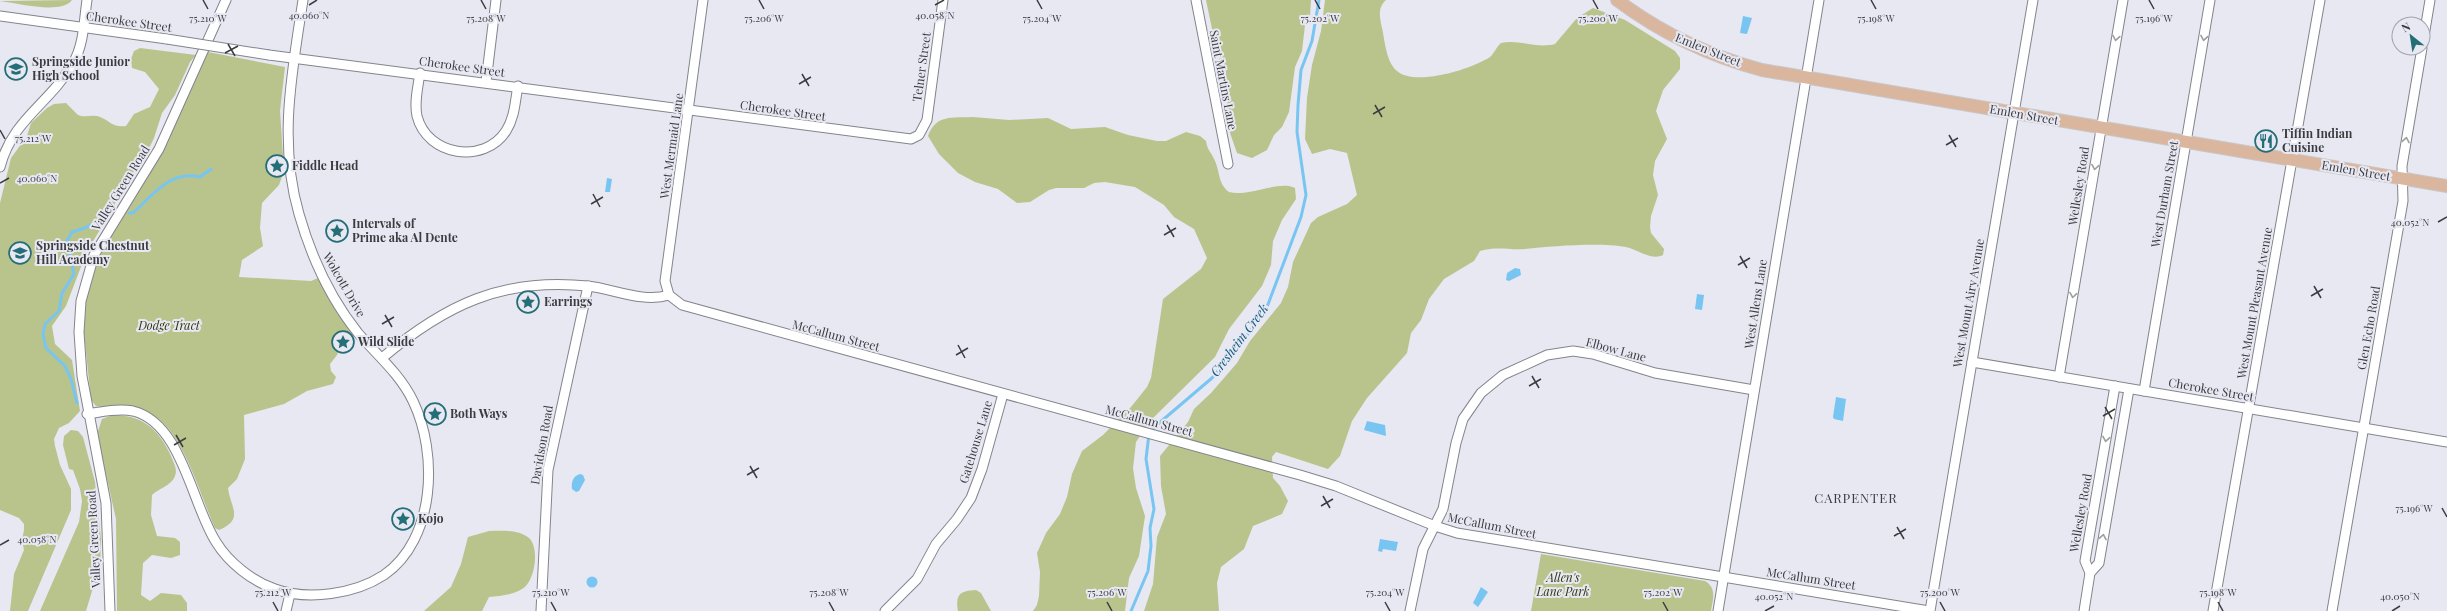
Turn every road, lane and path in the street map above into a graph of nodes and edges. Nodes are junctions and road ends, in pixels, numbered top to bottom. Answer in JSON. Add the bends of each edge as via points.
{"nodes":[{"id":1,"x":87,"y":0,"type":"edge"},
{"id":2,"x":226,"y":0,"type":"edge"},
{"id":3,"x":303,"y":0,"type":"edge"},
{"id":4,"x":496,"y":0,"type":"edge"},
{"id":5,"x":703,"y":0,"type":"edge"},
{"id":6,"x":943,"y":0,"type":"edge"},
{"id":7,"x":1196,"y":0,"type":"edge"},
{"id":8,"x":1617,"y":0,"type":"edge"},
{"id":9,"x":1819,"y":0,"type":"edge"},
{"id":10,"x":2033,"y":0,"type":"edge"},
{"id":11,"x":2123,"y":0,"type":"edge"},
{"id":12,"x":2210,"y":0,"type":"edge"},
{"id":13,"x":2320,"y":0,"type":"edge"},
{"id":14,"x":2430,"y":0,"type":"edge"},
{"id":15,"x":0,"y":16,"type":"edge"},
{"id":16,"x":2427,"y":16,"type":"edge"},
{"id":17,"x":84,"y":27,"type":"junction"},
{"id":18,"x":2421,"y":56,"type":"edge"},
{"id":19,"x":294,"y":58,"type":"junction"},
{"id":20,"x":420,"y":73,"type":"junction"},
{"id":21,"x":1806,"y":78,"type":"junction"},
{"id":22,"x":486,"y":82,"type":"junction"},
{"id":23,"x":518,"y":86,"type":"junction"},
{"id":24,"x":689,"y":111,"type":"junction"},
{"id":25,"x":2014,"y":113,"type":"junction"},
{"id":26,"x":2101,"y":128,"type":"junction"},
{"id":27,"x":919,"y":135,"type":"joint"},
{"id":28,"x":2186,"y":142,"type":"junction"},
{"id":29,"x":2292,"y":160,"type":"junction"},
{"id":30,"x":1228,"y":164,"type":"dead end"},
{"id":31,"x":0,"y":167,"type":"edge"},
{"id":32,"x":2403,"y":179,"type":"junction"},
{"id":33,"x":2447,"y":186,"type":"edge"},
{"id":34,"x":588,"y":286,"type":"junction"},
{"id":35,"x":669,"y":295,"type":"junction"},
{"id":36,"x":382,"y":358,"type":"junction"},
{"id":37,"x":1972,"y":362,"type":"junction"},
{"id":38,"x":2060,"y":377,"type":"junction"},
{"id":39,"x":2115,"y":386,"type":"junction"},
{"id":40,"x":2129,"y":389,"type":"junction"},
{"id":41,"x":1754,"y":390,"type":"junction"},
{"id":42,"x":2144,"y":391,"type":"junction"},
{"id":43,"x":1003,"y":394,"type":"junction"},
{"id":44,"x":2249,"y":409,"type":"junction"},
{"id":45,"x":87,"y":414,"type":"junction"},
{"id":46,"x":2364,"y":427,"type":"junction"},
{"id":47,"x":2447,"y":442,"type":"edge"},
{"id":48,"x":1435,"y":526,"type":"junction"},
{"id":49,"x":2090,"y":572,"type":"junction"},
{"id":50,"x":1723,"y":577,"type":"junction"},
{"id":51,"x":290,"y":594,"type":"junction"},
{"id":52,"x":110,"y":611,"type":"edge"},
{"id":53,"x":286,"y":611,"type":"edge"},
{"id":54,"x":541,"y":611,"type":"edge"},
{"id":55,"x":885,"y":611,"type":"edge"},
{"id":56,"x":1410,"y":611,"type":"edge"},
{"id":57,"x":1718,"y":611,"type":"edge"},
{"id":58,"x":1930,"y":611,"type":"edge"},
{"id":59,"x":2084,"y":611,"type":"edge"},
{"id":60,"x":2213,"y":611,"type":"edge"},
{"id":61,"x":2332,"y":611,"type":"edge"}],
"edges":[{"from":1,"to":17,"type":"street"},
{"from":2,"to":45,"type":"street","name":"Valley Green Road","via":[[159,149],[101,242],[88,270],[80,301],[79,332]]},
{"from":3,"to":19,"type":"street","name":"Wolcott Drive"},
{"from":4,"to":22,"type":"street"},
{"from":5,"to":24,"type":"street","name":"West Mermaid Lane"},
{"from":6,"to":27,"type":"street","name":"Telner Street","via":[[927,120]]},
{"from":7,"to":30,"type":"street","name":"Saint Martins Lane"},
{"from":8,"to":21,"type":"main road","name":"Emlen Street","via":[[1662,30],[1706,51],[1756,68]]},
{"from":9,"to":21,"type":"street","name":"West Allens Lane"},
{"from":10,"to":25,"type":"street","name":"West Mount Airy Avenue"},
{"from":11,"to":26,"type":"street","name":"Wellesley Road","one_way":true},
{"from":12,"to":28,"type":"street","name":"West Durham Street","one_way":true},
{"from":13,"to":29,"type":"street","name":"West Mount Pleasant Avenue"},
{"from":14,"to":16,"type":"street"},
{"from":15,"to":17,"type":"street","name":"Cherokee Street"},
{"from":17,"to":19,"type":"street","name":"Cherokee Street","bridge":true},
{"from":17,"to":31,"type":"street","via":[[73,63],[56,87],[13,134]]},
{"from":32,"to":18,"type":"street","name":"Glen Echo Road","one_way":true,"via":[[2402,166]]},
{"from":19,"to":20,"type":"street","name":"Cherokee Street"},
{"from":19,"to":36,"type":"street","name":"Wolcott Drive","via":[[288,95],[287,135],[289,165],[298,212],[324,279],[350,322]]},
{"from":20,"to":22,"type":"street","name":"Cherokee Street"},
{"from":20,"to":23,"type":"street","via":[[416,107],[420,124],[440,146],[460,153],[482,149],[506,131],[514,112]]},
{"from":21,"to":25,"type":"main road","name":"Emlen Street"},
{"from":21,"to":41,"type":"street","name":"West Allens Lane"},
{"from":22,"to":23,"type":"street","name":"Cherokee Street"},
{"from":23,"to":24,"type":"street","name":"Cherokee Street"},
{"from":24,"to":27,"type":"street","name":"Cherokee Street","via":[[904,140]]},
{"from":24,"to":35,"type":"street","name":"West Mermaid Lane","via":[[665,281]]},
{"from":25,"to":26,"type":"main road","name":"Emlen Street"},
{"from":25,"to":37,"type":"street","name":"West Mount Airy Avenue"},
{"from":26,"to":28,"type":"main road","name":"Emlen Street"},
{"from":26,"to":38,"type":"street","name":"Wellesley Road","one_way":true},
{"from":28,"to":29,"type":"main road","name":"Emlen Street"},
{"from":28,"to":42,"type":"street","name":"West Durham Street"},
{"from":29,"to":32,"type":"main road","name":"Emlen Street"},
{"from":29,"to":44,"type":"street","name":"West Mount Pleasant Avenue"},
{"from":32,"to":33,"type":"main road","name":"Emlen Street"},
{"from":32,"to":46,"type":"street","name":"Glen Echo Road","via":[[2404,201]]},
{"from":34,"to":35,"type":"street","via":[[655,298]]},
{"from":34,"to":36,"type":"street","via":[[533,286],[495,293],[467,302],[423,325]]},
{"from":34,"to":54,"type":"street","name":"Davidson Road","via":[[548,470]]},
{"from":35,"to":43,"type":"street","name":"McCallum Street","via":[[682,305],[699,311]]},
{"from":36,"to":51,"type":"street","name":"Wolcott Drive","via":[[407,391],[418,413],[423,431],[427,498],[417,536],[387,573],[369,583],[333,593]]},
{"from":37,"to":38,"type":"street","name":"Cherokee Street"},
{"from":37,"to":58,"type":"street","name":"West Mount Airy Avenue"},
{"from":38,"to":39,"type":"street","name":"Cherokee Street"},
{"from":39,"to":40,"type":"street","name":"Cherokee Street"},
{"from":39,"to":49,"type":"street","name":"Wellesley Road","one_way":true,"via":[[2085,561]]},
{"from":40,"to":42,"type":"street","name":"Cherokee Street"},
{"from":49,"to":40,"type":"street","name":"Wellesley Road","one_way":true,"via":[[2099,563]]},
{"from":41,"to":48,"type":"street","name":"Elbow Lane","via":[[1655,373],[1583,352],[1554,353],[1531,361],[1494,381],[1468,410],[1459,432],[1443,509]]},
{"from":41,"to":50,"type":"street","name":"West Allens Lane"},
{"from":42,"to":44,"type":"street","name":"Cherokee Street"},
{"from":43,"to":48,"type":"street","name":"McCallum Street","via":[[1300,475],[1336,486]]},
{"from":43,"to":55,"type":"street","name":"Gatehouse Lane","via":[[971,498],[958,519],[936,544],[917,579]]},
{"from":44,"to":46,"type":"street","name":"Cherokee Street"},
{"from":44,"to":60,"type":"street","name":"West Mount Pleasant Avenue"},
{"from":45,"to":51,"type":"street","name":"Wolcott Drive","via":[[112,410],[132,411],[157,424],[174,449],[216,543],[234,563],[256,580]]},
{"from":45,"to":52,"type":"street","name":"Valley Green Road","via":[[105,491]]},
{"from":46,"to":47,"type":"street","name":"Cherokee Street"},
{"from":46,"to":61,"type":"street","name":"Glen Echo Road"},
{"from":48,"to":50,"type":"street","name":"McCallum Street","via":[[1477,537]]},
{"from":48,"to":56,"type":"street","name":"Elbow Lane","via":[[1419,563]]},
{"from":49,"to":59,"type":"street","name":"Wellesley Road"},
{"from":50,"to":57,"type":"street","name":"West Allens Lane"},
{"from":50,"to":58,"type":"street","name":"McCallum Street"},
{"from":51,"to":53,"type":"street"}]}
